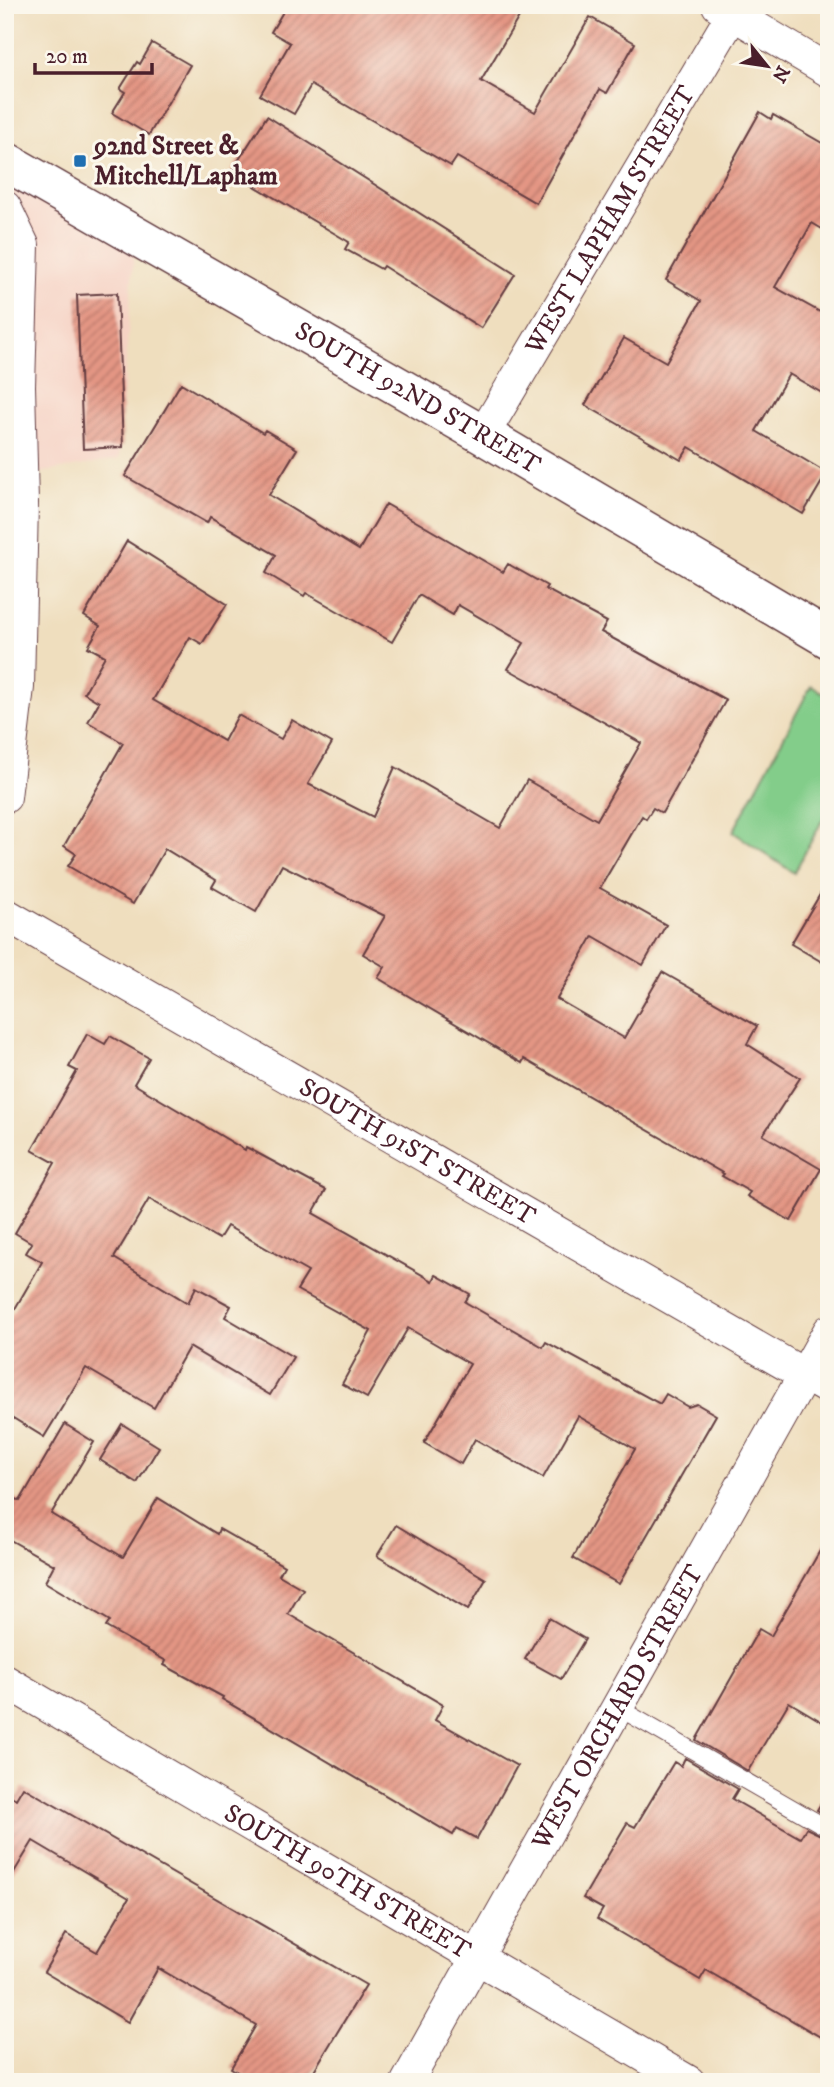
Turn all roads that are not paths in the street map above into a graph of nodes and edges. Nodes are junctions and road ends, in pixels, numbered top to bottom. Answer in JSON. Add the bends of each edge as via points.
{"nodes":[{"id":1,"x":729,"y":8,"type":"edge"},
{"id":2,"x":829,"y":71,"type":"edge"},
{"id":3,"x":5,"y":161,"type":"edge"},
{"id":4,"x":5,"y":207,"type":"edge"},
{"id":5,"x":483,"y":435,"type":"junction"},
{"id":6,"x":829,"y":639,"type":"edge"},
{"id":7,"x":11,"y":687,"type":"edge"},
{"id":8,"x":5,"y":797,"type":"edge"},
{"id":9,"x":5,"y":914,"type":"edge"},
{"id":10,"x":829,"y":1331,"type":"edge"},
{"id":11,"x":816,"y":1382,"type":"edge"},
{"id":12,"x":5,"y":1681,"type":"edge"},
{"id":13,"x":617,"y":1707,"type":"junction"},
{"id":14,"x":829,"y":1829,"type":"edge"},
{"id":15,"x":477,"y":1958,"type":"junction"},
{"id":16,"x":407,"y":2082,"type":"edge"},
{"id":17,"x":689,"y":2082,"type":"edge"}],
"edges":[{"from":1,"to":2,"type":"street"},
{"from":1,"to":5,"type":"street","name":"WEST LAPHAM STREET"},
{"from":3,"to":5,"type":"street","name":"SOUTH 92ND STREET"},
{"from":4,"to":7,"type":"street","via":[[23,245],[22,503]]},
{"from":5,"to":6,"type":"street","name":"SOUTH 92ND STREET"},
{"from":7,"to":8,"type":"street"},
{"from":9,"to":11,"type":"street","name":"SOUTH 91ST STREET"},
{"from":10,"to":11,"type":"street","name":"WEST ORCHARD STREET"},
{"from":11,"to":13,"type":"street","name":"WEST ORCHARD STREET"},
{"from":12,"to":15,"type":"street","name":"SOUTH 90TH STREET"},
{"from":13,"to":14,"type":"lane"},
{"from":13,"to":15,"type":"street","name":"WEST ORCHARD STREET"},
{"from":15,"to":16,"type":"street","name":"WEST ORCHARD STREET"},
{"from":15,"to":17,"type":"street","name":"SOUTH 90TH STREET"}]}
